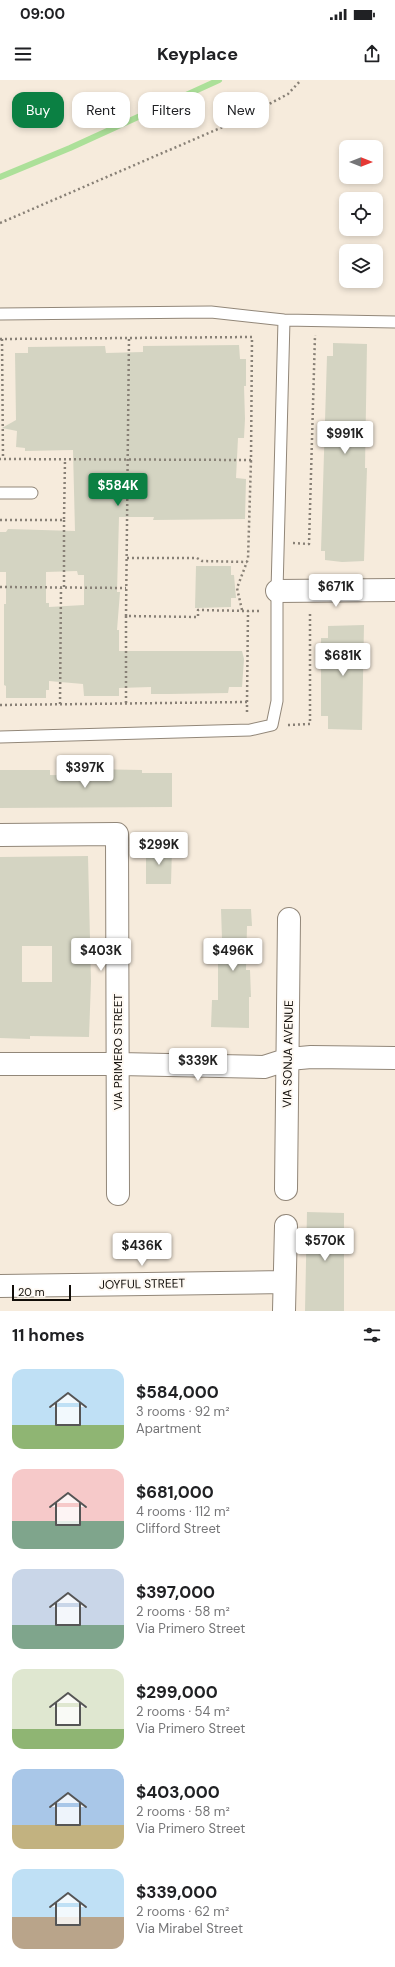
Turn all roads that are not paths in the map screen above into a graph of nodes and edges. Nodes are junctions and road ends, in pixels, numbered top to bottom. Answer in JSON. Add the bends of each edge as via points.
{"nodes":[{"id":1,"x":0,"y":314,"type":"edge"},
{"id":2,"x":284,"y":320,"type":"junction"},
{"id":3,"x":395,"y":322,"type":"edge"},
{"id":4,"x":0,"y":493,"type":"edge"},
{"id":5,"x":32,"y":493,"type":"dead end"},
{"id":6,"x":395,"y":590,"type":"edge"},
{"id":7,"x":277,"y":602,"type":"junction"},
{"id":8,"x":0,"y":737,"type":"edge"},
{"id":9,"x":0,"y":835,"type":"edge"},
{"id":10,"x":289,"y":919,"type":"dead end"},
{"id":11,"x":395,"y":1058,"type":"edge"},
{"id":12,"x":289,"y":1059,"type":"junction"},
{"id":13,"x":0,"y":1064,"type":"edge"},
{"id":14,"x":119,"y":1064,"type":"junction"},
{"id":15,"x":286,"y":1189,"type":"dead end"},
{"id":16,"x":118,"y":1194,"type":"dead end"},
{"id":17,"x":286,"y":1226,"type":"dead end"},
{"id":18,"x":284,"y":1282,"type":"junction"},
{"id":19,"x":0,"y":1286,"type":"edge"},
{"id":20,"x":284,"y":1311,"type":"edge"}],
"edges":[{"from":1,"to":2,"type":"lane","via":[[211,312]]},
{"from":2,"to":3,"type":"lane"},
{"from":2,"to":7,"type":"lane"},
{"from":4,"to":5,"type":"lane"},
{"from":6,"to":7,"type":"street"},
{"from":7,"to":8,"type":"lane","via":[[277,701],[272,725],[247,730]]},
{"from":9,"to":14,"type":"street","name":"VIA PRIMERO STREET","via":[[118,834]]},
{"from":10,"to":12,"type":"street","name":"VIA SONJA AVENUE"},
{"from":11,"to":12,"type":"street"},
{"from":12,"to":14,"type":"street","via":[[264,1067]]},
{"from":12,"to":15,"type":"street","name":"VIA SONJA AVENUE"},
{"from":13,"to":14,"type":"street"},
{"from":14,"to":16,"type":"street","name":"VIA PRIMERO STREET"},
{"from":17,"to":18,"type":"street"},
{"from":18,"to":19,"type":"street","name":"JOYFUL STREET"},
{"from":18,"to":20,"type":"street"}]}
